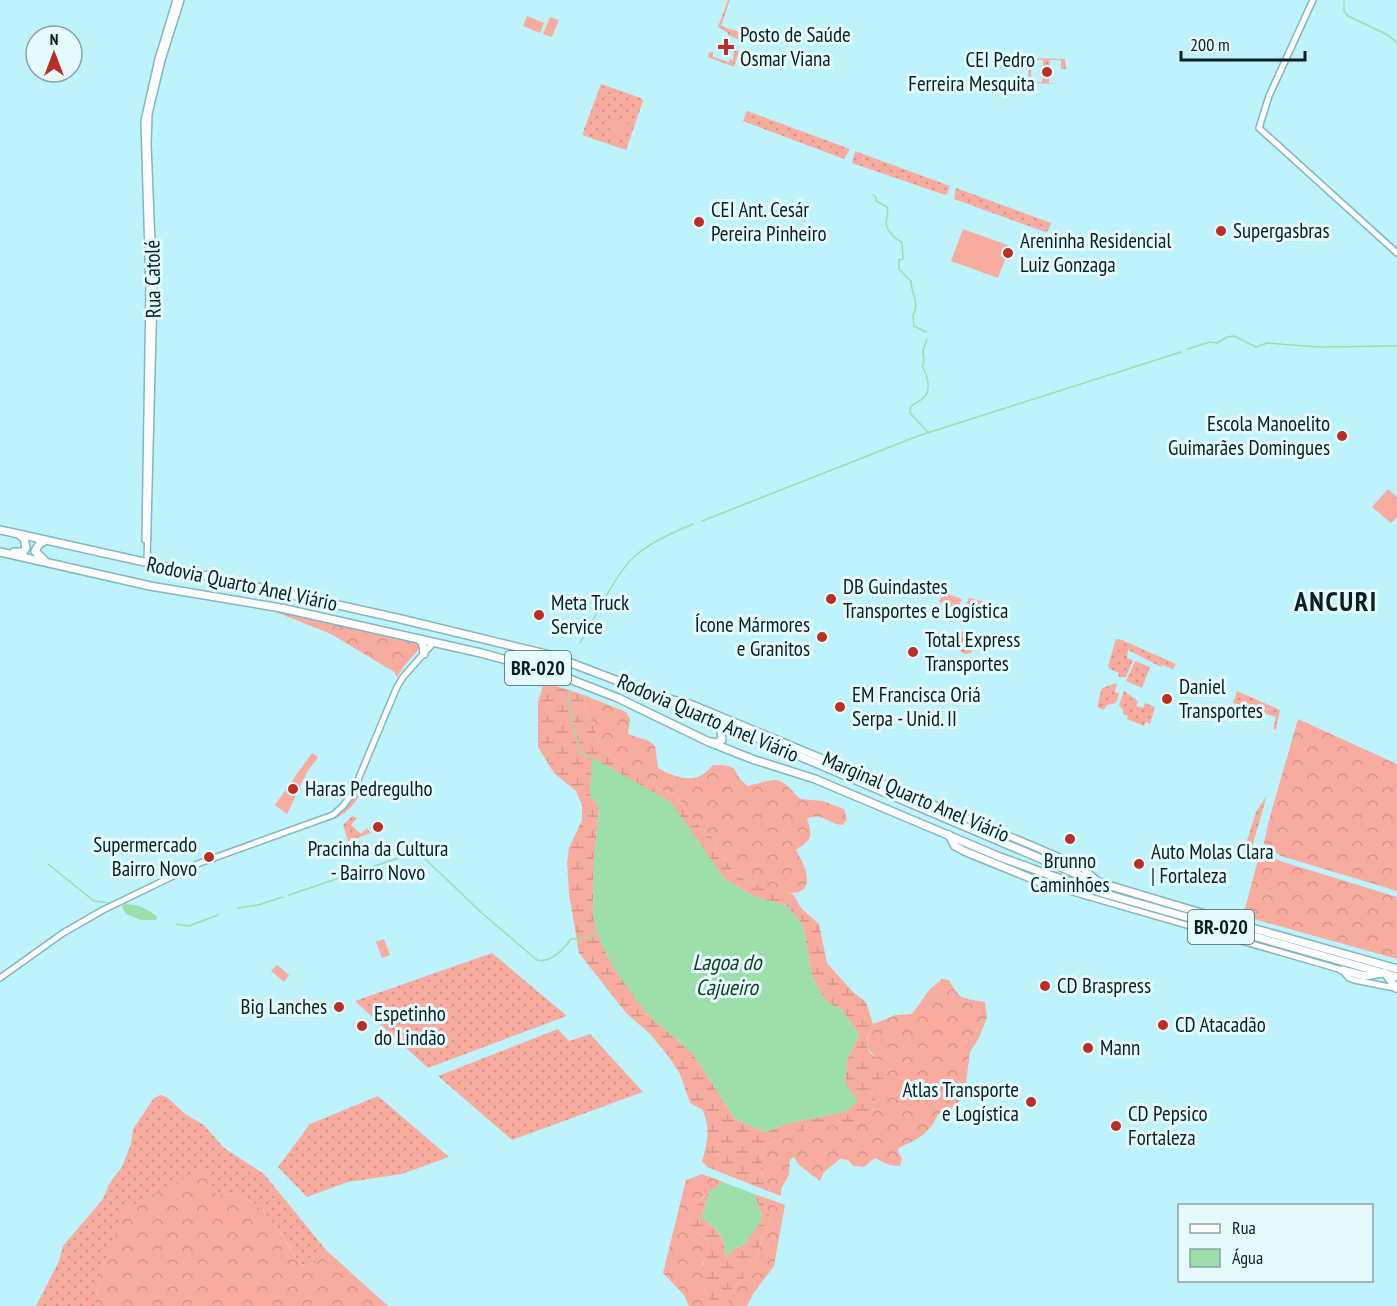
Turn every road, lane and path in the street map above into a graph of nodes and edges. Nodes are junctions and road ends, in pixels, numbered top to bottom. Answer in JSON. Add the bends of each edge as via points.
{"nodes":[{"id":1,"x":176,"y":0,"type":"edge"},
{"id":2,"x":181,"y":0,"type":"edge"},
{"id":3,"x":1313,"y":0,"type":"edge"},
{"id":4,"x":146,"y":154,"type":"junction"},
{"id":5,"x":1397,"y":253,"type":"edge"},
{"id":6,"x":0,"y":530,"type":"edge"},
{"id":7,"x":17,"y":533,"type":"junction"},
{"id":8,"x":48,"y":541,"type":"junction"},
{"id":9,"x":0,"y":551,"type":"edge"},
{"id":10,"x":49,"y":563,"type":"junction"},
{"id":11,"x":145,"y":563,"type":"junction"},
{"id":12,"x":401,"y":619,"type":"junction"},
{"id":13,"x":397,"y":634,"type":"junction"},
{"id":14,"x":419,"y":639,"type":"junction"},
{"id":15,"x":486,"y":639,"type":"junction"},
{"id":16,"x":434,"y":642,"type":"junction"},
{"id":17,"x":481,"y":653,"type":"junction"},
{"id":18,"x":424,"y":654,"type":"junction"},
{"id":19,"x":660,"y":697,"type":"junction"},
{"id":20,"x":720,"y":722,"type":"junction"},
{"id":21,"x":709,"y":742,"type":"junction"},
{"id":22,"x":922,"y":800,"type":"junction"},
{"id":23,"x":949,"y":820,"type":"junction"},
{"id":24,"x":949,"y":835,"type":"junction"},
{"id":25,"x":1050,"y":863,"type":"junction"},
{"id":26,"x":1047,"y":874,"type":"junction"},
{"id":27,"x":1099,"y":882,"type":"junction"},
{"id":28,"x":1045,"y":884,"type":"joint"},
{"id":29,"x":1397,"y":969,"type":"edge"},
{"id":30,"x":1342,"y":970,"type":"junction"},
{"id":31,"x":1384,"y":973,"type":"junction"},
{"id":32,"x":1397,"y":977,"type":"edge"},
{"id":33,"x":0,"y":978,"type":"edge"},
{"id":34,"x":1396,"y":988,"type":"edge"}],
"edges":[{"from":1,"to":4,"type":"street","name":"Rua Catolé","via":[[146,107]]},
{"from":2,"to":4,"type":"street","name":"Rua Catolé","via":[[150,107]]},
{"from":3,"to":5,"type":"street","via":[[1259,128]]},
{"from":4,"to":11,"type":"street","name":"Rua Catolé","via":[[154,293]]},
{"from":6,"to":7,"type":"highway","name":"Rodovia Quarto Anel Viário","number":"BR-020"},
{"from":7,"to":8,"type":"highway","name":"Rodovia Quarto Anel Viário","number":"BR-020"},
{"from":7,"to":9,"type":"highway","via":[[25,540],[24,551]]},
{"from":8,"to":10,"type":"highway","via":[[35,550]]},
{"from":8,"to":11,"type":"highway","name":"Rodovia Quarto Anel Viário","number":"BR-020"},
{"from":9,"to":10,"type":"highway","name":"Rodovia Quarto Anel Viário","number":"BR-020"},
{"from":10,"to":13,"type":"highway","name":"Rodovia Quarto Anel Viário","number":"BR-020"},
{"from":11,"to":12,"type":"highway","name":"Rodovia Quarto Anel Viário","number":"BR-020"},
{"from":12,"to":13,"type":"highway"},
{"from":12,"to":15,"type":"highway","name":"Rodovia Quarto Anel Viário","number":"BR-020"},
{"from":13,"to":14,"type":"highway","name":"Rodovia Quarto Anel Viário","number":"BR-020"},
{"from":14,"to":16,"type":"highway","name":"Rodovia Quarto Anel Viário","number":"BR-020"},
{"from":14,"to":18,"type":"highway"},
{"from":15,"to":17,"type":"highway"},
{"from":15,"to":19,"type":"highway","name":"Rodovia Quarto Anel Viário","number":"BR-020","via":[[559,658]]},
{"from":16,"to":17,"type":"highway","name":"Rodovia Quarto Anel Viário","number":"BR-020"},
{"from":16,"to":18,"type":"street"},
{"from":17,"to":21,"type":"highway","name":"Rodovia Quarto Anel Viário","number":"BR-020","via":[[591,687]]},
{"from":18,"to":33,"type":"street","via":[[397,687],[352,794],[333,815],[188,868],[63,933]]},
{"from":19,"to":20,"type":"highway","name":"Rodovia Quarto Anel Viário","number":"BR-020"},
{"from":19,"to":22,"type":"main road","name":"Marginal Quarto Anel Viário","number":"BR-020","via":[[691,704]]},
{"from":20,"to":21,"type":"highway","via":[[722,740]]},
{"from":20,"to":23,"type":"highway","name":"Rodovia Quarto Anel Viário","number":"BR-020"},
{"from":21,"to":24,"type":"highway","name":"Rodovia Quarto Anel Viário","number":"BR-020","via":[[815,779]]},
{"from":22,"to":23,"type":"highway"},
{"from":22,"to":27,"type":"main road","name":"Marginal Quarto Anel Viário","number":"BR-020","via":[[1081,867]]},
{"from":23,"to":25,"type":"highway","name":"Rodovia Quarto Anel Viário","number":"BR-020"},
{"from":24,"to":26,"type":"highway","name":"Rodovia Quarto Anel Viário","number":"BR-020"},
{"from":24,"to":28,"type":"highway","via":[[955,846],[964,851]]},
{"from":25,"to":26,"type":"highway"},
{"from":25,"to":27,"type":"highway","name":"Rodovia Quarto Anel Viário","number":"BR-020"},
{"from":26,"to":31,"type":"highway","name":"Rodovia Quarto Anel Viário","number":"BR-020"},
{"from":27,"to":29,"type":"highway","name":"Rodovia Quarto Anel Viário","number":"BR-020"},
{"from":28,"to":30,"type":"street"},
{"from":30,"to":31,"type":"highway","via":[[1365,976]]},
{"from":30,"to":34,"type":"street","via":[[1354,980]]},
{"from":31,"to":32,"type":"highway","name":"Rodovia Quarto Anel Viário","number":"BR-020"},
{"from":31,"to":34,"type":"highway"}]}
